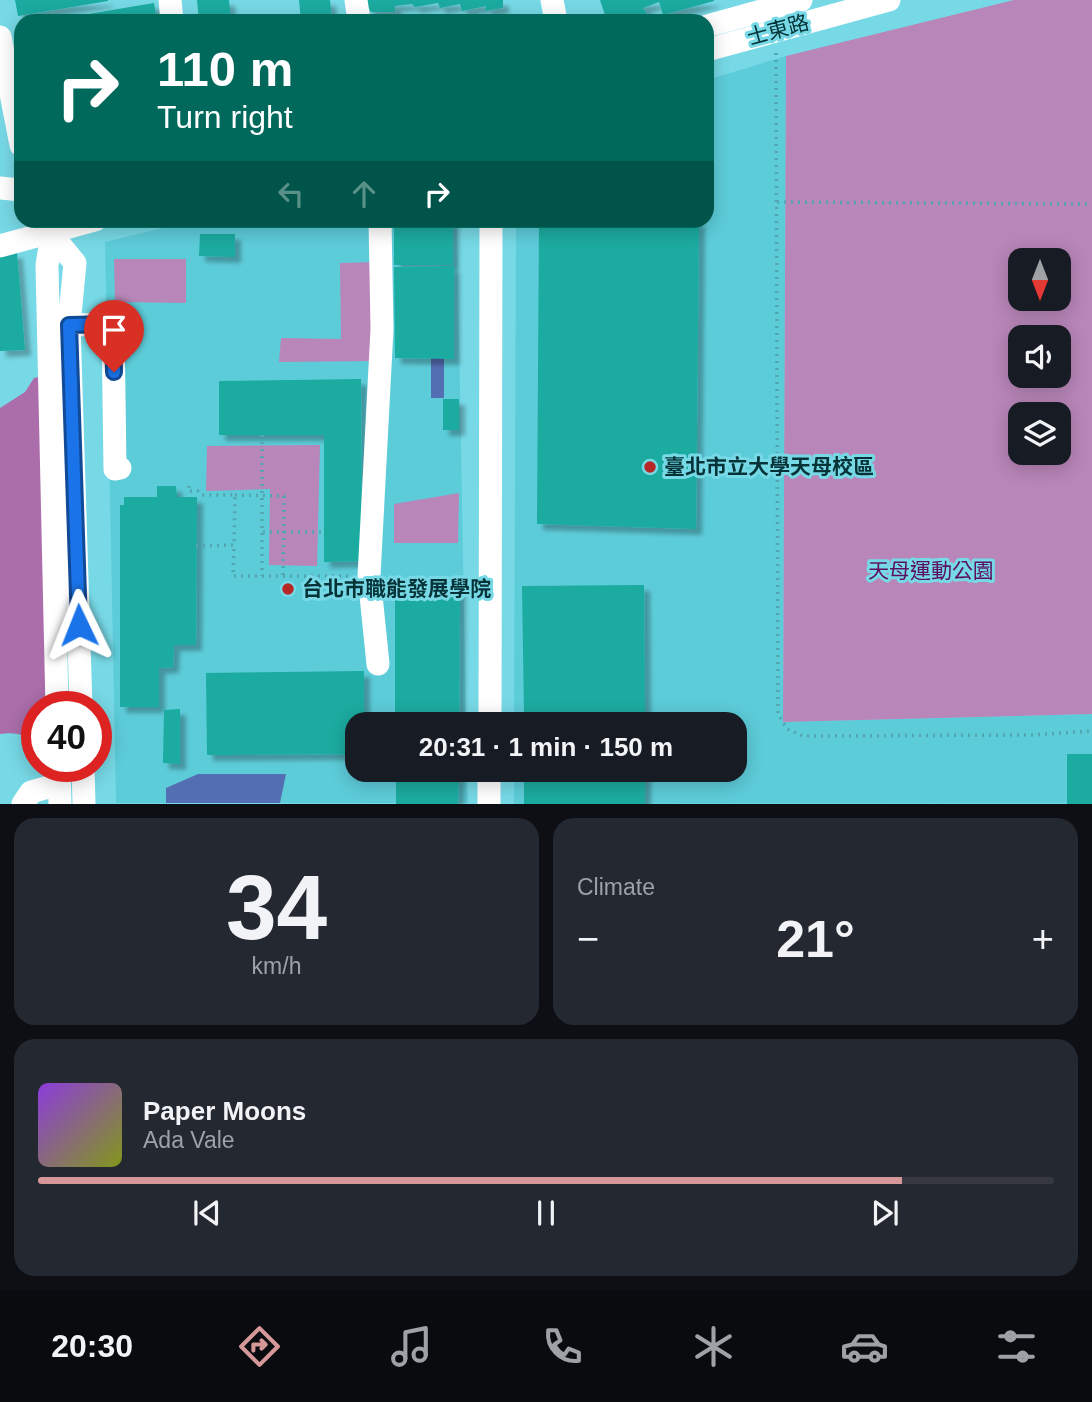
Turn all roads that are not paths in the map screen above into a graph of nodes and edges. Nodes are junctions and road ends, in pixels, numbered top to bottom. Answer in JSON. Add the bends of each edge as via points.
{"nodes":[{"id":1,"x":889,"y":0,"type":"edge"},
{"id":2,"x":788,"y":2,"type":"edge"},
{"id":3,"x":714,"y":24,"type":"edge"},
{"id":4,"x":0,"y":37,"type":"edge"},
{"id":5,"x":714,"y":48,"type":"edge"},
{"id":6,"x":10,"y":82,"type":"edge"},
{"id":7,"x":14,"y":102,"type":"edge"},
{"id":8,"x":46,"y":228,"type":"edge"},
{"id":9,"x":53,"y":228,"type":"edge"},
{"id":10,"x":56,"y":228,"type":"edge"},
{"id":11,"x":380,"y":228,"type":"edge"},
{"id":12,"x":491,"y":228,"type":"edge"},
{"id":13,"x":0,"y":246,"type":"edge"},
{"id":14,"x":69,"y":325,"type":"junction"},
{"id":15,"x":120,"y":468,"type":"dead end"},
{"id":16,"x":378,"y":664,"type":"dead end"},
{"id":17,"x":57,"y":691,"type":"edge"},
{"id":18,"x":80,"y":691,"type":"edge"},
{"id":19,"x":489,"y":712,"type":"edge"},
{"id":20,"x":83,"y":782,"type":"edge"},
{"id":21,"x":489,"y":782,"type":"edge"},
{"id":22,"x":59,"y":785,"type":"edge"},
{"id":23,"x":23,"y":803,"type":"edge"},
{"id":24,"x":84,"y":803,"type":"edge"},
{"id":25,"x":489,"y":803,"type":"edge"}],
"edges":[{"from":1,"to":5,"type":"street","name":"士東路"},
{"from":2,"to":3,"type":"street","name":"士東路"},
{"from":4,"to":6,"type":"street"},
{"from":6,"to":7,"type":"street"},
{"from":8,"to":13,"type":"street"},
{"from":9,"to":17,"type":"street","via":[[47,265]]},
{"from":10,"to":14,"type":"street","via":[[75,263]]},
{"from":11,"to":16,"type":"street","via":[[382,329],[369,576]]},
{"from":12,"to":19,"type":"street"},
{"from":14,"to":15,"type":"street","via":[[113,324],[115,469]]},
{"from":14,"to":18,"type":"street"},
{"from":20,"to":24,"type":"street"},
{"from":21,"to":25,"type":"street"},
{"from":22,"to":23,"type":"street","via":[[31,792]]}]}
